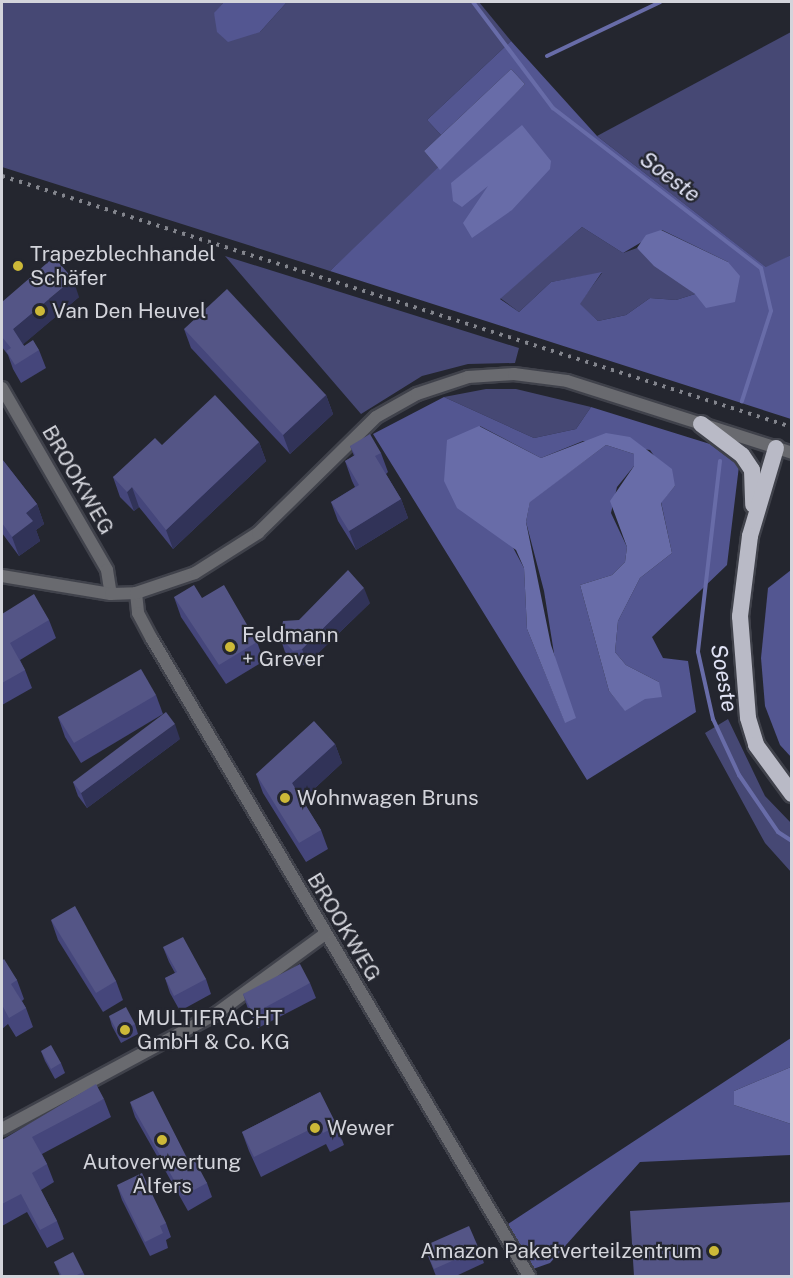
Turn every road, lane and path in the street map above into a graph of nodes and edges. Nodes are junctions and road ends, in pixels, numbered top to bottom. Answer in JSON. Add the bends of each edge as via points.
{"nodes":[{"id":1,"x":2,"y":388,"type":"edge"},
{"id":2,"x":701,"y":424,"type":"junction"},
{"id":3,"x":784,"y":450,"type":"edge"},
{"id":4,"x":754,"y":518,"type":"junction"},
{"id":5,"x":2,"y":576,"type":"edge"},
{"id":6,"x":136,"y":593,"type":"junction"},
{"id":7,"x":111,"y":594,"type":"junction"},
{"id":8,"x":770,"y":765,"type":"junction"},
{"id":9,"x":792,"y":781,"type":"edge"},
{"id":10,"x":792,"y":794,"type":"edge"},
{"id":11,"x":325,"y":934,"type":"junction"},
{"id":12,"x":2,"y":1129,"type":"edge"},
{"id":13,"x":529,"y":1276,"type":"edge"}],
"edges":[{"from":1,"to":7,"type":"street","name":"BROOKWEG","via":[[107,570]]},
{"from":2,"to":3,"type":"street"},
{"from":2,"to":4,"type":"highway","via":[[742,455],[752,470]]},
{"from":2,"to":6,"type":"street","via":[[545,377],[498,374],[451,381],[402,400],[365,425],[258,533],[227,555]]},
{"from":3,"to":4,"type":"highway"},
{"from":4,"to":8,"type":"highway","via":[[740,616],[748,718]]},
{"from":5,"to":7,"type":"street"},
{"from":6,"to":7,"type":"street"},
{"from":6,"to":11,"type":"street","name":"BROOKWEG","via":[[138,614]]},
{"from":8,"to":9,"type":"highway"},
{"from":8,"to":10,"type":"highway"},
{"from":11,"to":12,"type":"street","via":[[217,1013]]},
{"from":11,"to":13,"type":"street","name":"BROOKWEG"}]}
